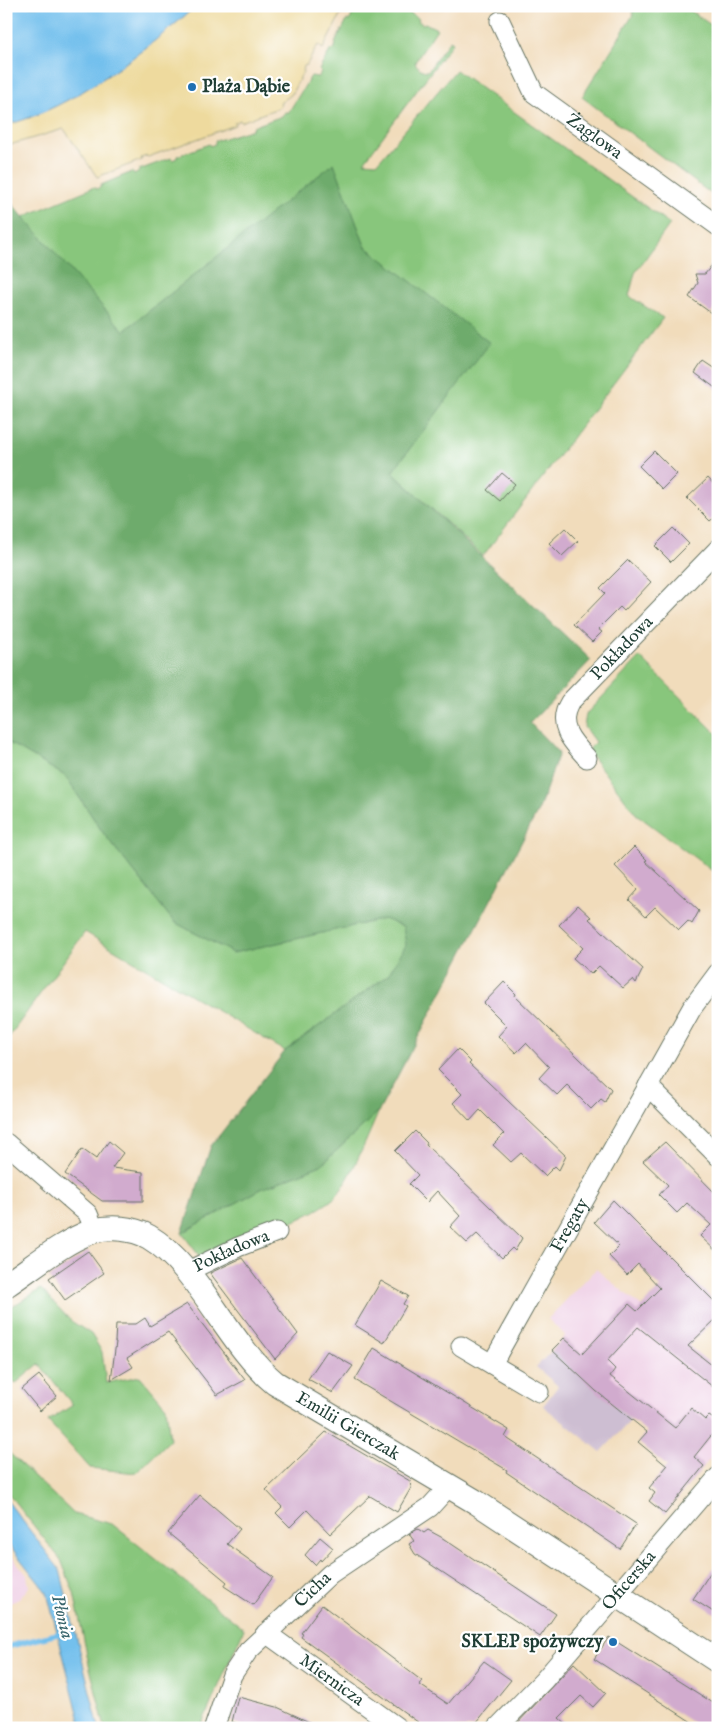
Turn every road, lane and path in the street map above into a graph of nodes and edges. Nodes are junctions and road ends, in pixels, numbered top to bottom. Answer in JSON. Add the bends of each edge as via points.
{"nodes":[{"id":1,"x":500,"y":21,"type":"dead end"},
{"id":2,"x":718,"y":226,"type":"edge"},
{"id":3,"x":718,"y":549,"type":"edge"},
{"id":4,"x":587,"y":758,"type":"dead end"},
{"id":5,"x":718,"y":973,"type":"edge"},
{"id":6,"x":648,"y":1086,"type":"junction"},
{"id":7,"x":6,"y":1143,"type":"edge"},
{"id":8,"x":718,"y":1156,"type":"edge"},
{"id":9,"x":95,"y":1231,"type":"junction"},
{"id":10,"x":277,"y":1232,"type":"dead end"},
{"id":11,"x":186,"y":1272,"type":"junction"},
{"id":12,"x":6,"y":1285,"type":"edge"},
{"id":13,"x":461,"y":1346,"type":"dead end"},
{"id":14,"x":492,"y":1364,"type":"junction"},
{"id":15,"x":539,"y":1392,"type":"dead end"},
{"id":16,"x":718,"y":1478,"type":"edge"},
{"id":17,"x":450,"y":1485,"type":"junction"},
{"id":18,"x":615,"y":1595,"type":"junction"},
{"id":19,"x":266,"y":1633,"type":"junction"},
{"id":20,"x":718,"y":1661,"type":"edge"},
{"id":21,"x":214,"y":1728,"type":"edge"},
{"id":22,"x":398,"y":1728,"type":"edge"},
{"id":23,"x":497,"y":1728,"type":"edge"}],
"edges":[{"from":1,"to":2,"type":"street","name":"Żaglowa","via":[[534,93]]},
{"from":3,"to":4,"type":"street","name":"Pokładowa","via":[[570,702],[564,714],[565,728]]},
{"from":5,"to":6,"type":"street","name":"Fregaty","via":[[692,1008]]},
{"from":6,"to":8,"type":"street"},
{"from":6,"to":14,"type":"street","name":"Fregaty"},
{"from":7,"to":9,"type":"street","via":[[88,1214]]},
{"from":9,"to":11,"type":"street","name":"Emilii Gierczak","via":[[116,1228],[138,1232],[158,1244]]},
{"from":9,"to":12,"type":"street","name":"Emilii Gierczak","via":[[68,1243]]},
{"from":10,"to":11,"type":"street","name":"Pokładowa"},
{"from":11,"to":17,"type":"street","name":"Emilii Gierczak","via":[[250,1358],[275,1383]]},
{"from":13,"to":14,"type":"street"},
{"from":14,"to":15,"type":"street"},
{"from":16,"to":18,"type":"street","name":"Oficerska"},
{"from":17,"to":18,"type":"street","name":"Emilii Gierczak"},
{"from":17,"to":19,"type":"street","name":"Cicha","via":[[430,1507],[330,1574]]},
{"from":18,"to":20,"type":"street","name":"Emilii Gierczak"},
{"from":18,"to":23,"type":"street","name":"Oficerska","via":[[544,1680]]},
{"from":19,"to":21,"type":"street","name":"Cicha","via":[[238,1664]]},
{"from":19,"to":22,"type":"street","name":"Miernicza"}]}
